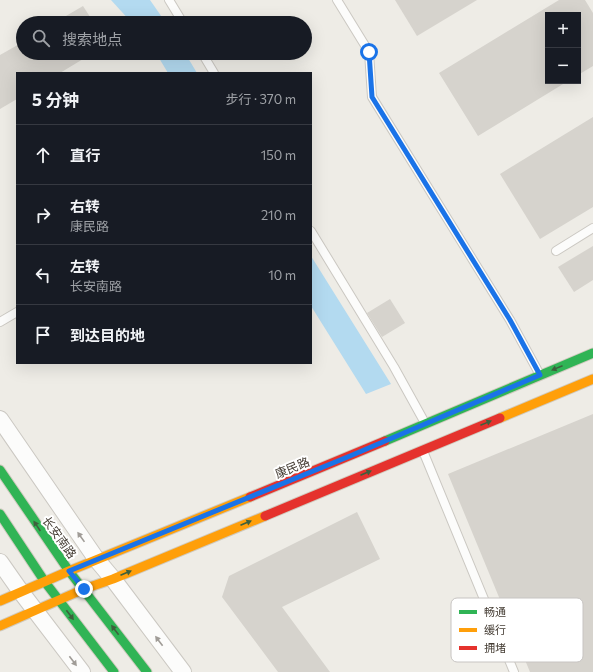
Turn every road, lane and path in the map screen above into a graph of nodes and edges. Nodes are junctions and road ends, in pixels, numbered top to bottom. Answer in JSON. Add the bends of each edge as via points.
{"nodes":[{"id":1,"x":169,"y":0,"type":"edge"},
{"id":2,"x":338,"y":0,"type":"edge"},
{"id":3,"x":179,"y":16,"type":"edge"},
{"id":4,"x":206,"y":60,"type":"edge"},
{"id":5,"x":213,"y":72,"type":"edge"},
{"id":6,"x":593,"y":228,"type":"edge"},
{"id":7,"x":312,"y":234,"type":"edge"},
{"id":8,"x":556,"y":251,"type":"dead end"},
{"id":9,"x":16,"y":313,"type":"edge"},
{"id":10,"x":0,"y":322,"type":"edge"},
{"id":11,"x":593,"y":353,"type":"edge"},
{"id":12,"x":540,"y":375,"type":"junction"},
{"id":13,"x":593,"y":379,"type":"edge"},
{"id":14,"x":0,"y":419,"type":"edge"},
{"id":15,"x":425,"y":423,"type":"junction"},
{"id":16,"x":422,"y":449,"type":"junction"},
{"id":17,"x":0,"y":470,"type":"edge"},
{"id":18,"x":0,"y":514,"type":"edge"},
{"id":19,"x":97,"y":560,"type":"junction"},
{"id":20,"x":0,"y":562,"type":"edge"},
{"id":21,"x":69,"y":571,"type":"junction"},
{"id":22,"x":113,"y":579,"type":"junction"},
{"id":23,"x":45,"y":582,"type":"junction"},
{"id":24,"x":84,"y":589,"type":"junction"},
{"id":25,"x":21,"y":592,"type":"junction"},
{"id":26,"x":483,"y":598,"type":"edge"},
{"id":27,"x":59,"y":600,"type":"junction"},
{"id":28,"x":0,"y":601,"type":"edge"},
{"id":29,"x":36,"y":611,"type":"junction"},
{"id":30,"x":0,"y":626,"type":"edge"},
{"id":31,"x":510,"y":662,"type":"edge"},
{"id":32,"x":82,"y":672,"type":"edge"},
{"id":33,"x":114,"y":672,"type":"edge"},
{"id":34,"x":147,"y":672,"type":"edge"},
{"id":35,"x":182,"y":672,"type":"edge"},
{"id":36,"x":514,"y":672,"type":"edge"}],
"edges":[{"from":1,"to":3,"type":"lane"},
{"from":2,"to":12,"type":"lane","via":[[369,52],[372,97],[510,320]]},
{"from":4,"to":5,"type":"lane"},
{"from":6,"to":8,"type":"lane"},
{"from":7,"to":15,"type":"lane","via":[[394,367]]},
{"from":9,"to":10,"type":"lane"},
{"from":11,"to":12,"type":"street","name":"康民路","one_way":true},
{"from":12,"to":15,"type":"street","name":"康民路"},
{"from":16,"to":13,"type":"street","one_way":true},
{"from":19,"to":14,"type":"street","one_way":true},
{"from":15,"to":19,"type":"street","name":"康民路"},
{"from":22,"to":16,"type":"street","one_way":true},
{"from":16,"to":26,"type":"lane"},
{"from":21,"to":17,"type":"street","name":"长安南路","one_way":true},
{"from":18,"to":23,"type":"street"},
{"from":19,"to":21,"type":"street","name":"康民路"},
{"from":19,"to":22,"type":"street"},
{"from":20,"to":25,"type":"street"},
{"from":21,"to":23,"type":"street","name":"康民路"},
{"from":21,"to":24,"type":"street","name":"长安南路"},
{"from":22,"to":24,"type":"street"},
{"from":35,"to":22,"type":"street","one_way":true},
{"from":23,"to":25,"type":"street","name":"康民路"},
{"from":23,"to":27,"type":"street"},
{"from":24,"to":27,"type":"street"},
{"from":34,"to":24,"type":"street","name":"长安南路","one_way":true},
{"from":25,"to":28,"type":"street","name":"康民路"},
{"from":25,"to":29,"type":"street"},
{"from":27,"to":29,"type":"street"},
{"from":27,"to":33,"type":"street","one_way":true},
{"from":29,"to":30,"type":"street"},
{"from":29,"to":32,"type":"street","one_way":true},
{"from":31,"to":36,"type":"lane"}]}
